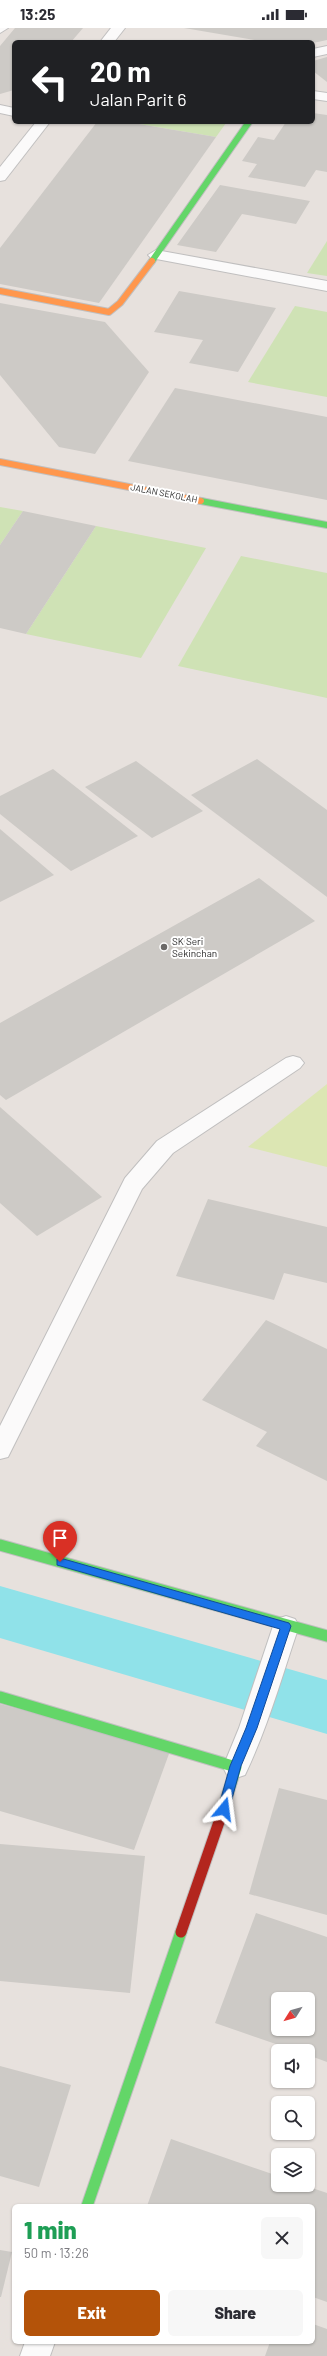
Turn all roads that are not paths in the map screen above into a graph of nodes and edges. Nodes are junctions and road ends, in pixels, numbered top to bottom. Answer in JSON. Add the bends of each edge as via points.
{"nodes":[{"id":1,"x":118,"y":28,"type":"edge"},
{"id":2,"x":109,"y":40,"type":"edge"},
{"id":3,"x":327,"y":50,"type":"edge"},
{"id":4,"x":315,"y":53,"type":"edge"},
{"id":5,"x":315,"y":95,"type":"edge"},
{"id":6,"x":327,"y":97,"type":"edge"},
{"id":7,"x":0,"y":110,"type":"edge"},
{"id":8,"x":12,"y":112,"type":"edge"},
{"id":9,"x":41,"y":124,"type":"edge"},
{"id":10,"x":248,"y":124,"type":"edge"},
{"id":11,"x":0,"y":177,"type":"edge"},
{"id":12,"x":156,"y":255,"type":"junction"},
{"id":13,"x":327,"y":286,"type":"edge"},
{"id":14,"x":0,"y":290,"type":"edge"},
{"id":15,"x":2,"y":460,"type":"edge"},
{"id":16,"x":327,"y":525,"type":"edge"},
{"id":17,"x":293,"y":1063,"type":"dead end"},
{"id":18,"x":0,"y":1450,"type":"edge"},
{"id":19,"x":0,"y":1545,"type":"edge"},
{"id":20,"x":286,"y":1626,"type":"junction"},
{"id":21,"x":327,"y":1636,"type":"edge"},
{"id":22,"x":0,"y":1697,"type":"edge"},
{"id":23,"x":236,"y":1766,"type":"junction"},
{"id":24,"x":88,"y":2204,"type":"edge"},
{"id":25,"x":39,"y":2344,"type":"edge"},
{"id":26,"x":35,"y":2356,"type":"edge"}],
"edges":[{"from":1,"to":2,"type":"street"},
{"from":3,"to":4,"type":"street"},
{"from":5,"to":6,"type":"street"},
{"from":7,"to":8,"type":"street"},
{"from":9,"to":11,"type":"street"},
{"from":10,"to":12,"type":"street"},
{"from":12,"to":13,"type":"street"},
{"from":12,"to":14,"type":"street","via":[[120,303],[109,312]]},
{"from":15,"to":16,"type":"street","name":"JALAN SEKOLAH"},
{"from":17,"to":18,"type":"street","via":[[165,1147],[133,1184]]},
{"from":19,"to":20,"type":"street"},
{"from":20,"to":21,"type":"street"},
{"from":20,"to":23,"type":"street","via":[[252,1728]]},
{"from":22,"to":23,"type":"street"},
{"from":23,"to":24,"type":"street","via":[[224,1809]]},
{"from":25,"to":26,"type":"street"}]}
